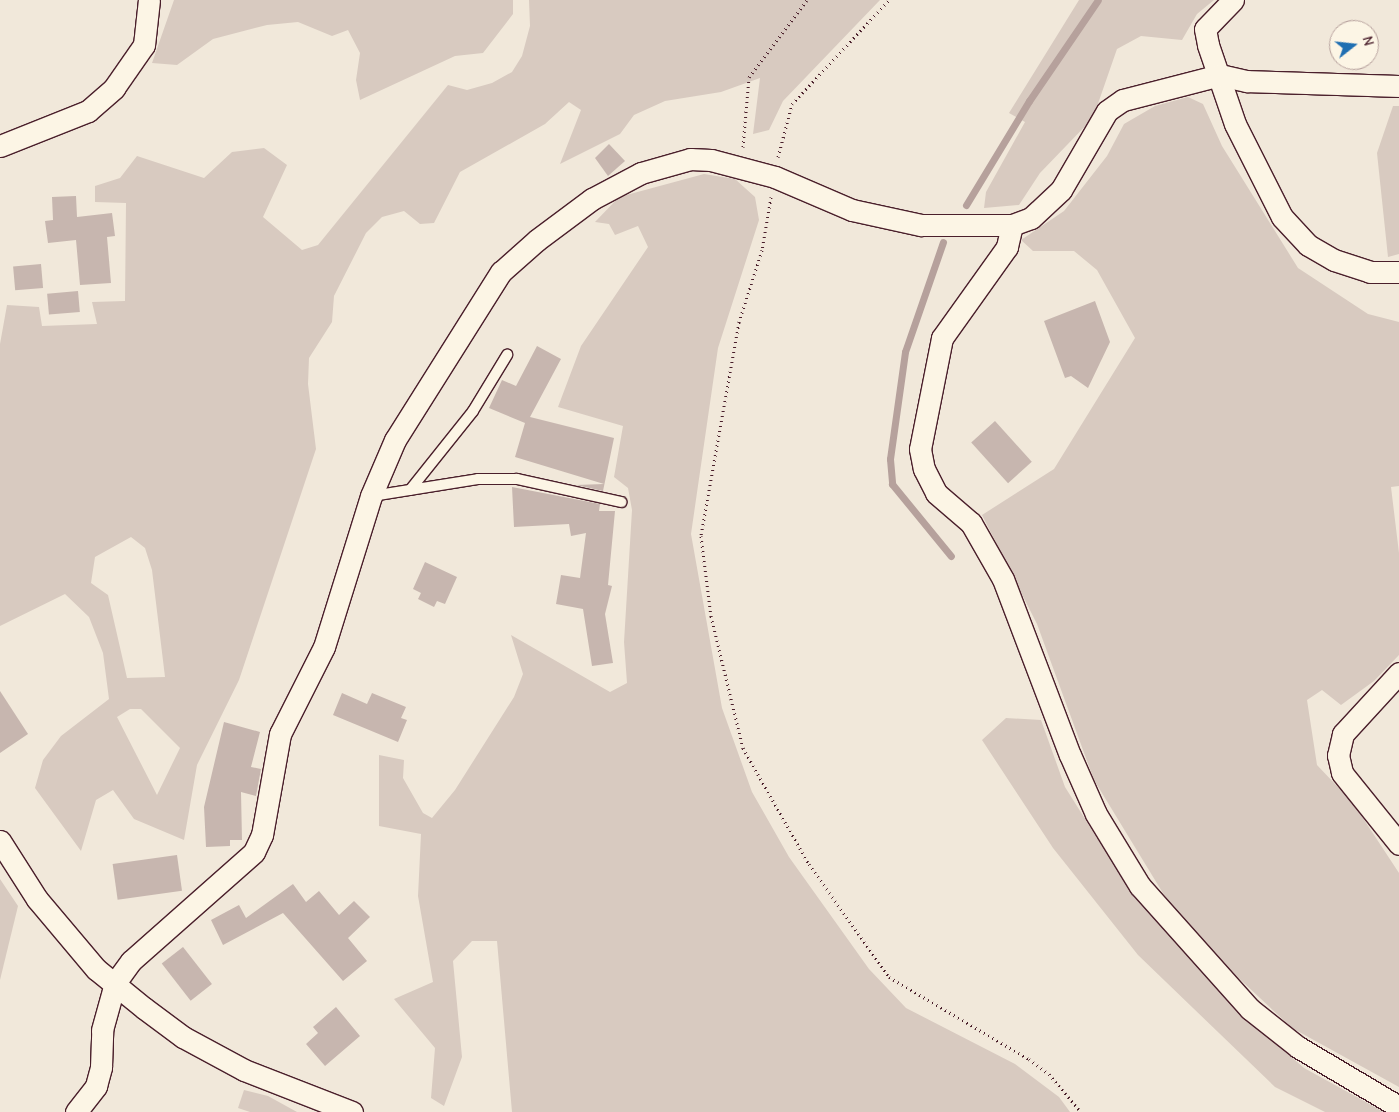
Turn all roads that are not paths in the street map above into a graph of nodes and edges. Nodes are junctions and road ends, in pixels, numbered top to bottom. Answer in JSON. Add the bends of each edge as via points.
{"nodes":[{"id":1,"x":149,"y":0,"type":"edge"},
{"id":2,"x":1233,"y":0,"type":"edge"},
{"id":3,"x":1220,"y":75,"type":"junction"},
{"id":4,"x":1399,"y":86,"type":"edge"},
{"id":5,"x":0,"y":144,"type":"edge"},
{"id":6,"x":1012,"y":225,"type":"junction"},
{"id":7,"x":1399,"y":272,"type":"edge"},
{"id":8,"x":507,"y":355,"type":"dead end"},
{"id":9,"x":410,"y":490,"type":"junction"},
{"id":10,"x":371,"y":496,"type":"junction"},
{"id":11,"x":622,"y":502,"type":"dead end"},
{"id":12,"x":1399,"y":673,"type":"edge"},
{"id":13,"x":0,"y":841,"type":"edge"},
{"id":14,"x":1399,"y":844,"type":"edge"},
{"id":15,"x":114,"y":983,"type":"junction"},
{"id":16,"x":322,"y":1107,"type":"edge"},
{"id":17,"x":1399,"y":1107,"type":"edge"},
{"id":18,"x":76,"y":1112,"type":"edge"},
{"id":19,"x":352,"y":1112,"type":"edge"}],
"edges":[{"from":1,"to":5,"type":"street","via":[[144,45],[114,88],[88,111]]},
{"from":2,"to":3,"type":"street","via":[[1205,29]]},
{"from":3,"to":4,"type":"street","via":[[1247,81]]},
{"from":3,"to":6,"type":"street","via":[[1156,89],[1115,105],[1094,131],[1061,190],[1031,218]]},
{"from":3,"to":7,"type":"street","via":[[1236,124],[1282,217],[1308,245],[1334,260],[1370,272]]},
{"from":6,"to":10,"type":"street","via":[[921,224],[852,210],[775,177],[741,168],[690,159],[656,167],[592,199],[501,272],[470,315],[395,440]]},
{"from":6,"to":17,"type":"street","via":[[1007,246],[942,338],[921,442],[924,470],[936,493],[971,523],[1004,579],[1070,755],[1096,814],[1140,886],[1250,1009],[1298,1048]]},
{"from":8,"to":9,"type":"lane","via":[[473,411]]},
{"from":9,"to":10,"type":"lane"},
{"from":9,"to":11,"type":"lane","via":[[478,479],[517,479]]},
{"from":10,"to":15,"type":"street","via":[[324,647],[280,734],[262,835],[254,852],[131,961]]},
{"from":12,"to":14,"type":"street","via":[[1343,734],[1338,755],[1342,773]]},
{"from":13,"to":15,"type":"street","via":[[37,899],[96,969]]},
{"from":15,"to":16,"type":"street","via":[[206,1051]]},
{"from":15,"to":18,"type":"street","via":[[102,1030],[101,1067],[96,1086]]},
{"from":16,"to":19,"type":"street"}]}
